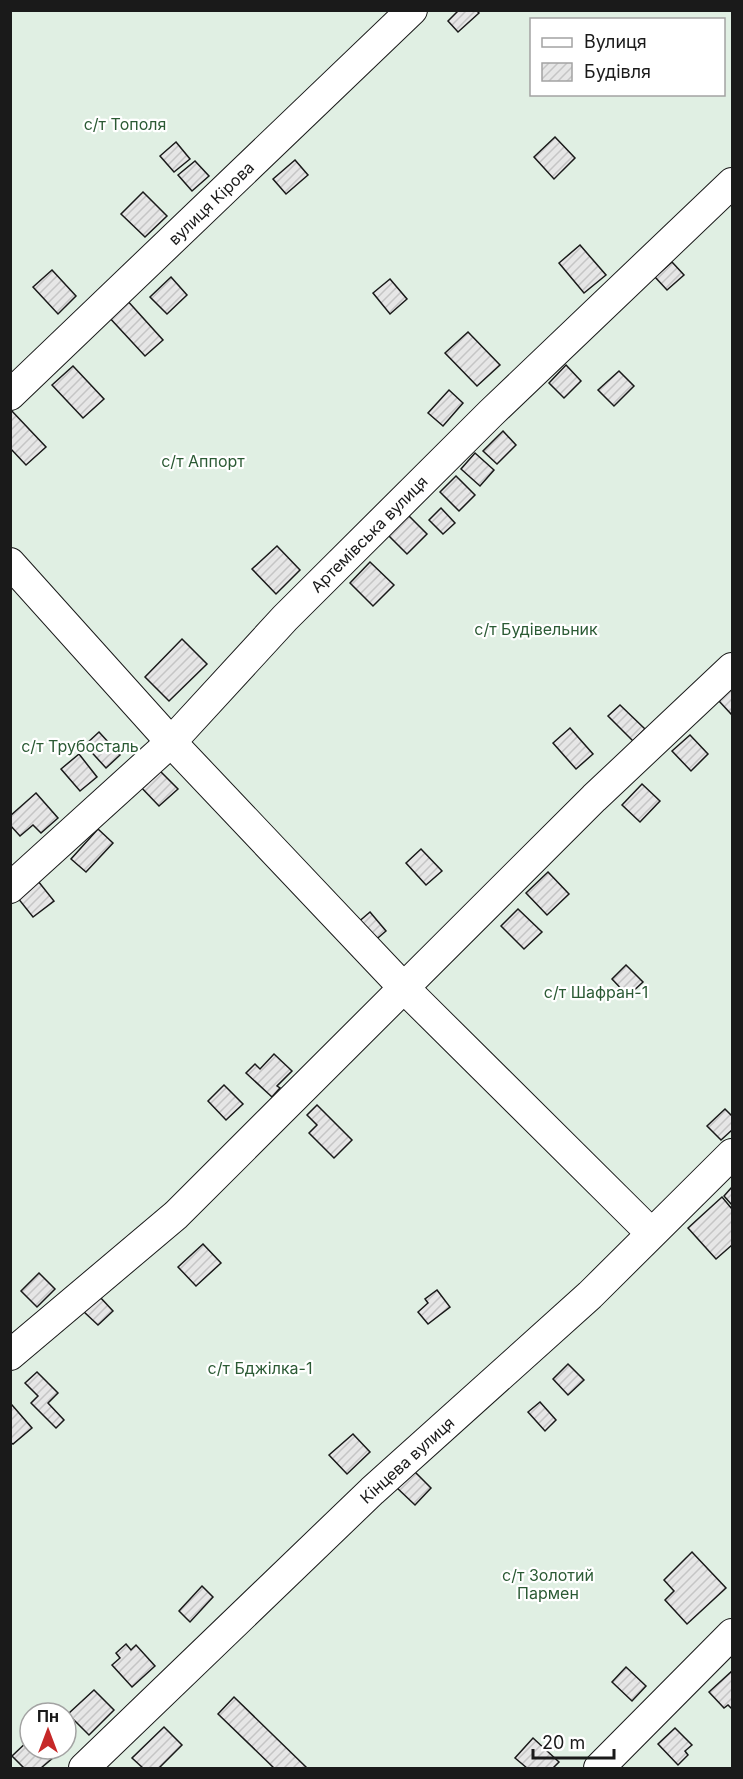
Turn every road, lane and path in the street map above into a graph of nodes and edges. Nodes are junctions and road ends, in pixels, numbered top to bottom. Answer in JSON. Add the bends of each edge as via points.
{"nodes":[{"id":1,"x":412,"y":10,"type":"edge"},
{"id":2,"x":732,"y":183,"type":"edge"},
{"id":3,"x":10,"y":395,"type":"edge"},
{"id":4,"x":10,"y":563,"type":"edge"},
{"id":5,"x":732,"y":668,"type":"edge"},
{"id":6,"x":171,"y":742,"type":"junction"},
{"id":7,"x":10,"y":888,"type":"edge"},
{"id":8,"x":403,"y":987,"type":"junction"},
{"id":9,"x":732,"y":1154,"type":"edge"},
{"id":10,"x":651,"y":1233,"type":"junction"},
{"id":11,"x":10,"y":1355,"type":"edge"},
{"id":12,"x":732,"y":1634,"type":"edge"},
{"id":13,"x":84,"y":1768,"type":"edge"},
{"id":14,"x":599,"y":1768,"type":"edge"}],
"edges":[{"from":1,"to":3,"type":"street","name":"вулиця Кірова"},
{"from":2,"to":6,"type":"street","name":"Артемівська вулиця","via":[[491,413],[285,618]]},
{"from":4,"to":6,"type":"street"},
{"from":5,"to":8,"type":"street"},
{"from":6,"to":7,"type":"street","name":"Артемівська вулиця"},
{"from":6,"to":8,"type":"street"},
{"from":8,"to":10,"type":"street"},
{"from":8,"to":11,"type":"street","via":[[176,1215]]},
{"from":9,"to":10,"type":"street","name":"Кінцева вулиця"},
{"from":10,"to":13,"type":"street","name":"Кінцева вулиця","via":[[590,1295],[372,1491]]},
{"from":12,"to":14,"type":"street"}]}
